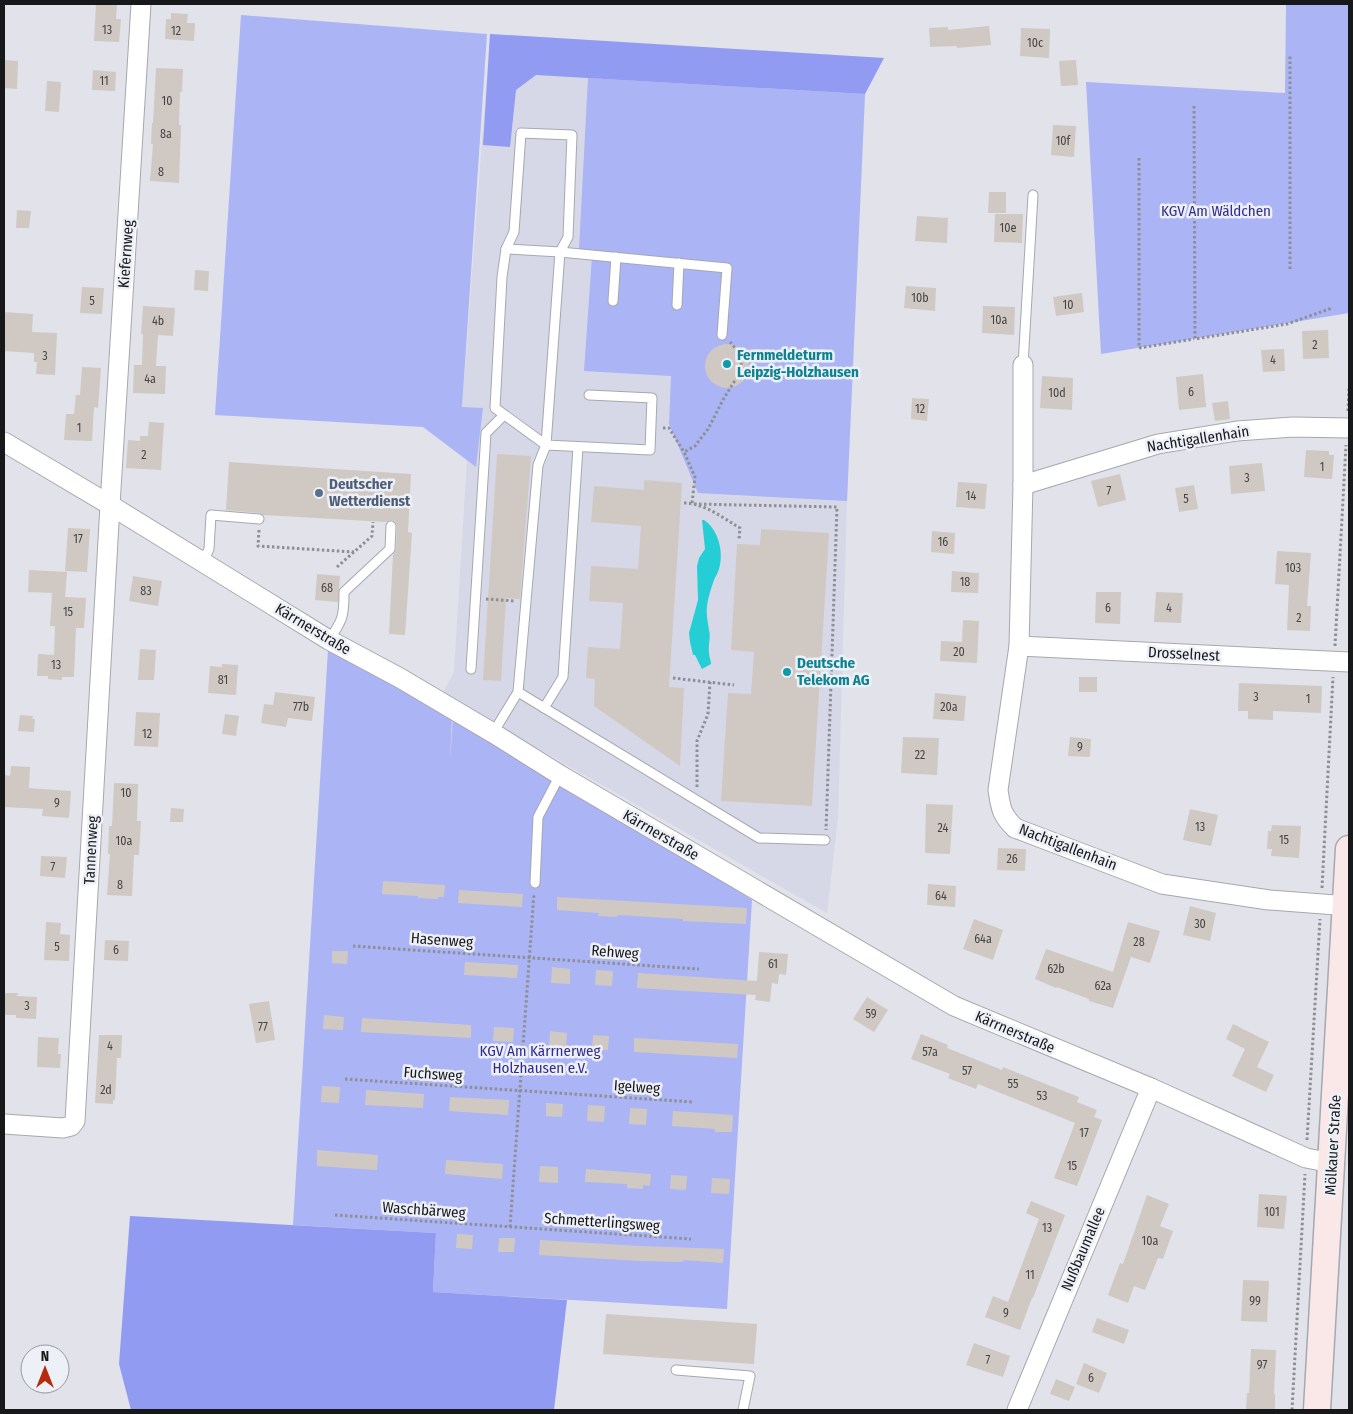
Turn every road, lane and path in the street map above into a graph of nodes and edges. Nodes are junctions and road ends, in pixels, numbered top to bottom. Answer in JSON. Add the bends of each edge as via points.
{"nodes":[{"id":1,"x":141,"y":4,"type":"edge"},
{"id":2,"x":1290,"y":55,"type":"dead end"},
{"id":3,"x":1194,"y":106,"type":"dead end"},
{"id":4,"x":1139,"y":158,"type":"dead end"},
{"id":5,"x":1033,"y":195,"type":"dead end"},
{"id":6,"x":506,"y":249,"type":"junction"},
{"id":7,"x":560,"y":252,"type":"junction"},
{"id":8,"x":616,"y":257,"type":"junction"},
{"id":9,"x":679,"y":263,"type":"junction"},
{"id":10,"x":1290,"y":269,"type":"dead end"},
{"id":11,"x":613,"y":301,"type":"dead end"},
{"id":12,"x":677,"y":305,"type":"dead end"},
{"id":13,"x":1332,"y":308,"type":"dead end"},
{"id":14,"x":722,"y":335,"type":"joint"},
{"id":15,"x":1195,"y":339,"type":"junction"},
{"id":16,"x":1023,"y":366,"type":"joint"},
{"id":17,"x":1349,"y":388,"type":"edge"},
{"id":18,"x":589,"y":395,"type":"dead end"},
{"id":19,"x":504,"y":415,"type":"junction"},
{"id":20,"x":650,"y":427,"type":"junction"},
{"id":21,"x":1348,"y":428,"type":"edge"},
{"id":22,"x":4,"y":442,"type":"edge"},
{"id":23,"x":546,"y":445,"type":"junction"},
{"id":24,"x":578,"y":447,"type":"junction"},
{"id":25,"x":684,"y":452,"type":"junction"},
{"id":26,"x":1023,"y":485,"type":"junction"},
{"id":27,"x":684,"y":502,"type":"dead end"},
{"id":28,"x":693,"y":503,"type":"junction"},
{"id":29,"x":110,"y":505,"type":"junction"},
{"id":30,"x":259,"y":518,"type":"joint"},
{"id":31,"x":372,"y":522,"type":"dead end"},
{"id":32,"x":391,"y":526,"type":"dead end"},
{"id":33,"x":739,"y":539,"type":"dead end"},
{"id":34,"x":354,"y":552,"type":"junction"},
{"id":35,"x":203,"y":562,"type":"junction"},
{"id":36,"x":337,"y":567,"type":"dead end"},
{"id":37,"x":475,"y":598,"type":"junction"},
{"id":38,"x":525,"y":602,"type":"junction"},
{"id":39,"x":329,"y":640,"type":"junction"},
{"id":40,"x":1019,"y":646,"type":"junction"},
{"id":41,"x":1341,"y":662,"type":"edge"},
{"id":42,"x":471,"y":669,"type":"dead end"},
{"id":43,"x":673,"y":678,"type":"dead end"},
{"id":44,"x":710,"y":682,"type":"junction"},
{"id":45,"x":734,"y":685,"type":"dead end"},
{"id":46,"x":518,"y":692,"type":"junction"},
{"id":47,"x":544,"y":708,"type":"junction"},
{"id":48,"x":493,"y":733,"type":"junction"},
{"id":49,"x":560,"y":775,"type":"junction"},
{"id":50,"x":698,"y":801,"type":"junction"},
{"id":51,"x":825,"y":840,"type":"joint"},
{"id":52,"x":1349,"y":850,"type":"edge"},
{"id":53,"x":535,"y":883,"type":"joint"},
{"id":54,"x":1339,"y":905,"type":"edge"},
{"id":55,"x":353,"y":946,"type":"dead end"},
{"id":56,"x":530,"y":957,"type":"junction"},
{"id":57,"x":699,"y":969,"type":"dead end"},
{"id":58,"x":345,"y":1079,"type":"dead end"},
{"id":59,"x":1151,"y":1088,"type":"junction"},
{"id":60,"x":520,"y":1091,"type":"junction"},
{"id":61,"x":693,"y":1102,"type":"dead end"},
{"id":62,"x":4,"y":1124,"type":"edge"},
{"id":63,"x":1306,"y":1158,"type":"junction"},
{"id":64,"x":1341,"y":1164,"type":"edge"},
{"id":65,"x":335,"y":1215,"type":"dead end"},
{"id":66,"x":510,"y":1227,"type":"junction"},
{"id":67,"x":691,"y":1239,"type":"dead end"},
{"id":68,"x":676,"y":1370,"type":"dead end"},
{"id":69,"x":743,"y":1410,"type":"edge"},
{"id":70,"x":1017,"y":1410,"type":"edge"},
{"id":71,"x":1292,"y":1410,"type":"edge"},
{"id":72,"x":1318,"y":1410,"type":"edge"}],
"edges":[{"from":1,"to":29,"type":"street","name":"Kiefernweg"},
{"from":2,"to":10,"type":"path"},
{"from":3,"to":15,"type":"path"},
{"from":4,"to":15,"type":"path","via":[[1139,348]]},
{"from":5,"to":16,"type":"lane"},
{"from":6,"to":7,"type":"lane"},
{"from":6,"to":7,"type":"lane","via":[[514,232],[521,133],[572,135],[568,238]]},
{"from":6,"to":19,"type":"lane","via":[[495,408]]},
{"from":7,"to":8,"type":"lane"},
{"from":7,"to":23,"type":"lane"},
{"from":8,"to":9,"type":"lane"},
{"from":8,"to":11,"type":"lane"},
{"from":9,"to":12,"type":"lane"},
{"from":9,"to":14,"type":"lane","via":[[726,268]]},
{"from":13,"to":15,"type":"path","via":[[1287,324]]},
{"from":14,"to":25,"type":"path","via":[[741,355],[741,371],[708,429],[695,446]]},
{"from":16,"to":26,"type":"street","name":"Nachtigallenhain"},
{"from":17,"to":21,"type":"path"},
{"from":18,"to":20,"type":"lane","via":[[652,398]]},
{"from":19,"to":23,"type":"lane"},
{"from":19,"to":37,"type":"lane","via":[[486,433]]},
{"from":20,"to":24,"type":"lane","via":[[650,450]]},
{"from":20,"to":25,"type":"path","via":[[669,428]]},
{"from":21,"to":26,"type":"street","name":"Nachtigallenhain","via":[[1292,427],[1237,431],[1158,444]]},
{"from":21,"to":41,"type":"path"},
{"from":22,"to":29,"type":"street","name":"Kärrnerstraße"},
{"from":23,"to":24,"type":"lane"},
{"from":23,"to":38,"type":"lane","via":[[538,465]]},
{"from":24,"to":47,"type":"lane","via":[[563,677]]},
{"from":25,"to":28,"type":"path","via":[[695,477]]},
{"from":26,"to":40,"type":"street","name":"Nachtigallenhain"},
{"from":27,"to":28,"type":"path"},
{"from":28,"to":33,"type":"path","via":[[740,528]]},
{"from":28,"to":51,"type":"path","via":[[837,507]]},
{"from":29,"to":35,"type":"street","name":"Kärrnerstraße"},
{"from":29,"to":62,"type":"street","name":"Tannenweg","via":[[75,1121],[63,1128]]},
{"from":30,"to":34,"type":"path","via":[[258,546]]},
{"from":30,"to":35,"type":"lane","via":[[211,515],[209,549]]},
{"from":31,"to":34,"type":"path","via":[[372,536]]},
{"from":32,"to":39,"type":"lane","via":[[390,549],[344,592],[340,624]]},
{"from":34,"to":36,"type":"path"},
{"from":35,"to":39,"type":"street","name":"Kärrnerstraße"},
{"from":37,"to":38,"type":"path"},
{"from":37,"to":42,"type":"lane"},
{"from":38,"to":46,"type":"lane"},
{"from":39,"to":48,"type":"street","name":"Kärrnerstraße"},
{"from":40,"to":41,"type":"street","name":"Drosselnest"},
{"from":40,"to":54,"type":"street","name":"Nachtigallenhain","via":[[998,790],[1000,807],[1015,828],[1162,884],[1269,900]]},
{"from":41,"to":54,"type":"path"},
{"from":43,"to":44,"type":"path"},
{"from":44,"to":45,"type":"path"},
{"from":44,"to":50,"type":"path","via":[[708,714],[697,741]]},
{"from":46,"to":47,"type":"lane"},
{"from":46,"to":48,"type":"lane"},
{"from":47,"to":50,"type":"lane"},
{"from":48,"to":49,"type":"street","name":"Kärrnerstraße"},
{"from":49,"to":53,"type":"lane","via":[[538,817]]},
{"from":49,"to":59,"type":"street","name":"Kärrnerstraße","via":[[954,1006]]},
{"from":50,"to":51,"type":"lane","via":[[759,838]]},
{"from":52,"to":54,"type":"street","name":"Mölkauer Straße"},
{"from":53,"to":56,"type":"path"},
{"from":54,"to":63,"type":"path"},
{"from":54,"to":64,"type":"street","name":"Mölkauer Straße"},
{"from":55,"to":56,"type":"path","name":"Hasenweg"},
{"from":56,"to":57,"type":"path","name":"Rehweg"},
{"from":56,"to":60,"type":"path"},
{"from":58,"to":60,"type":"path","name":"Fuchsweg"},
{"from":59,"to":63,"type":"street","name":"Kärrnerstraße"},
{"from":59,"to":70,"type":"street","name":"Nußbaumallee"},
{"from":60,"to":61,"type":"path","name":"Igelweg"},
{"from":60,"to":66,"type":"path"},
{"from":63,"to":64,"type":"street","name":"Kärrnerstraße"},
{"from":63,"to":71,"type":"path"},
{"from":64,"to":72,"type":"street","name":"Mölkauer Straße"},
{"from":65,"to":66,"type":"path","name":"Waschbärweg"},
{"from":66,"to":67,"type":"path","name":"Schmetterlingsweg"},
{"from":68,"to":69,"type":"lane","via":[[750,1376]]}]}
